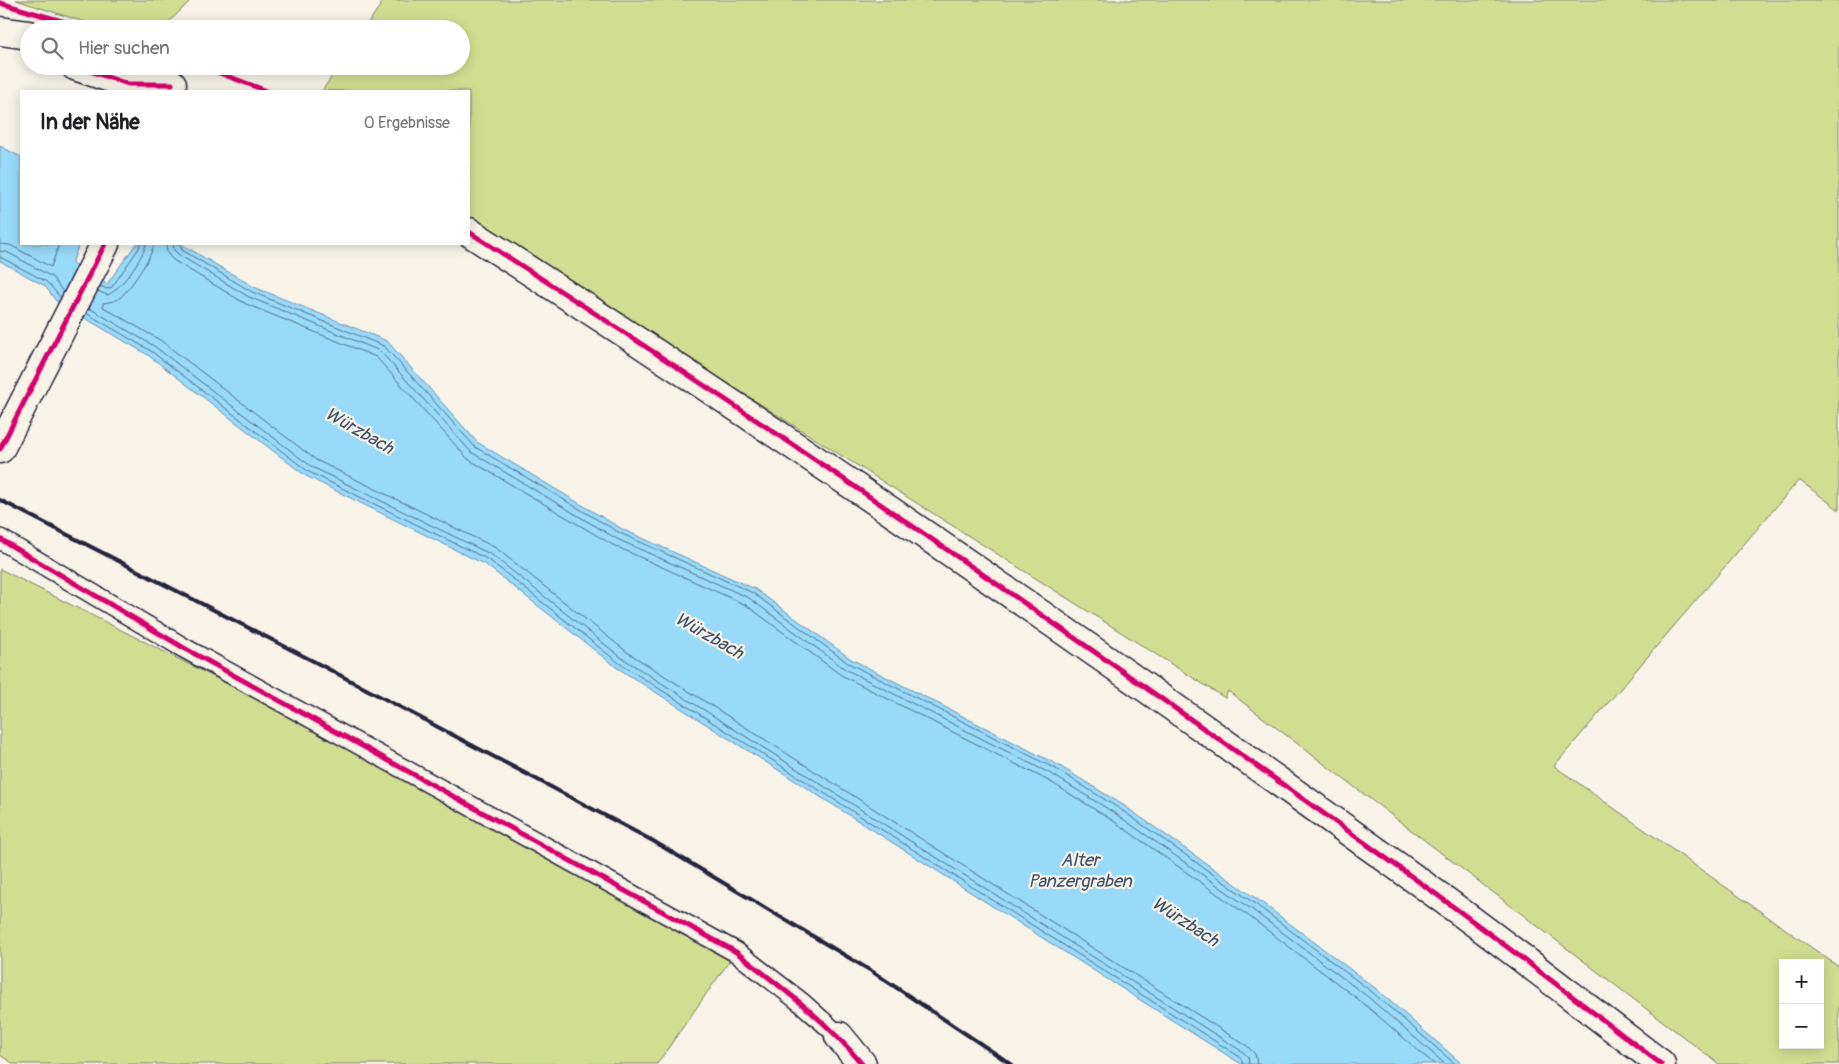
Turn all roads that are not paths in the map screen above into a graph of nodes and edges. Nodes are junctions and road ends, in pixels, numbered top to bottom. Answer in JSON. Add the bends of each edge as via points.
{"nodes":[{"id":1,"x":102,"y":75,"type":"edge"},
{"id":2,"x":158,"y":75,"type":"edge"},
{"id":3,"x":177,"y":89,"type":"edge"},
{"id":4,"x":470,"y":233,"type":"edge"},
{"id":5,"x":101,"y":253,"type":"edge"},
{"id":6,"x":0,"y":449,"type":"edge"},
{"id":7,"x":0,"y":539,"type":"edge"},
{"id":8,"x":839,"y":1036,"type":"joint"},
{"id":9,"x":862,"y":1064,"type":"edge"},
{"id":10,"x":1661,"y":1064,"type":"edge"}],
"edges":[{"from":1,"to":3,"type":"main road","via":[[128,84]]},
{"from":2,"to":3,"type":"main road"},
{"from":4,"to":10,"type":"main road","via":[[974,568],[1424,885]]},
{"from":5,"to":6,"type":"main road"},
{"from":7,"to":8,"type":"lane","via":[[184,648],[736,952]]},
{"from":8,"to":9,"type":"main road"}]}
